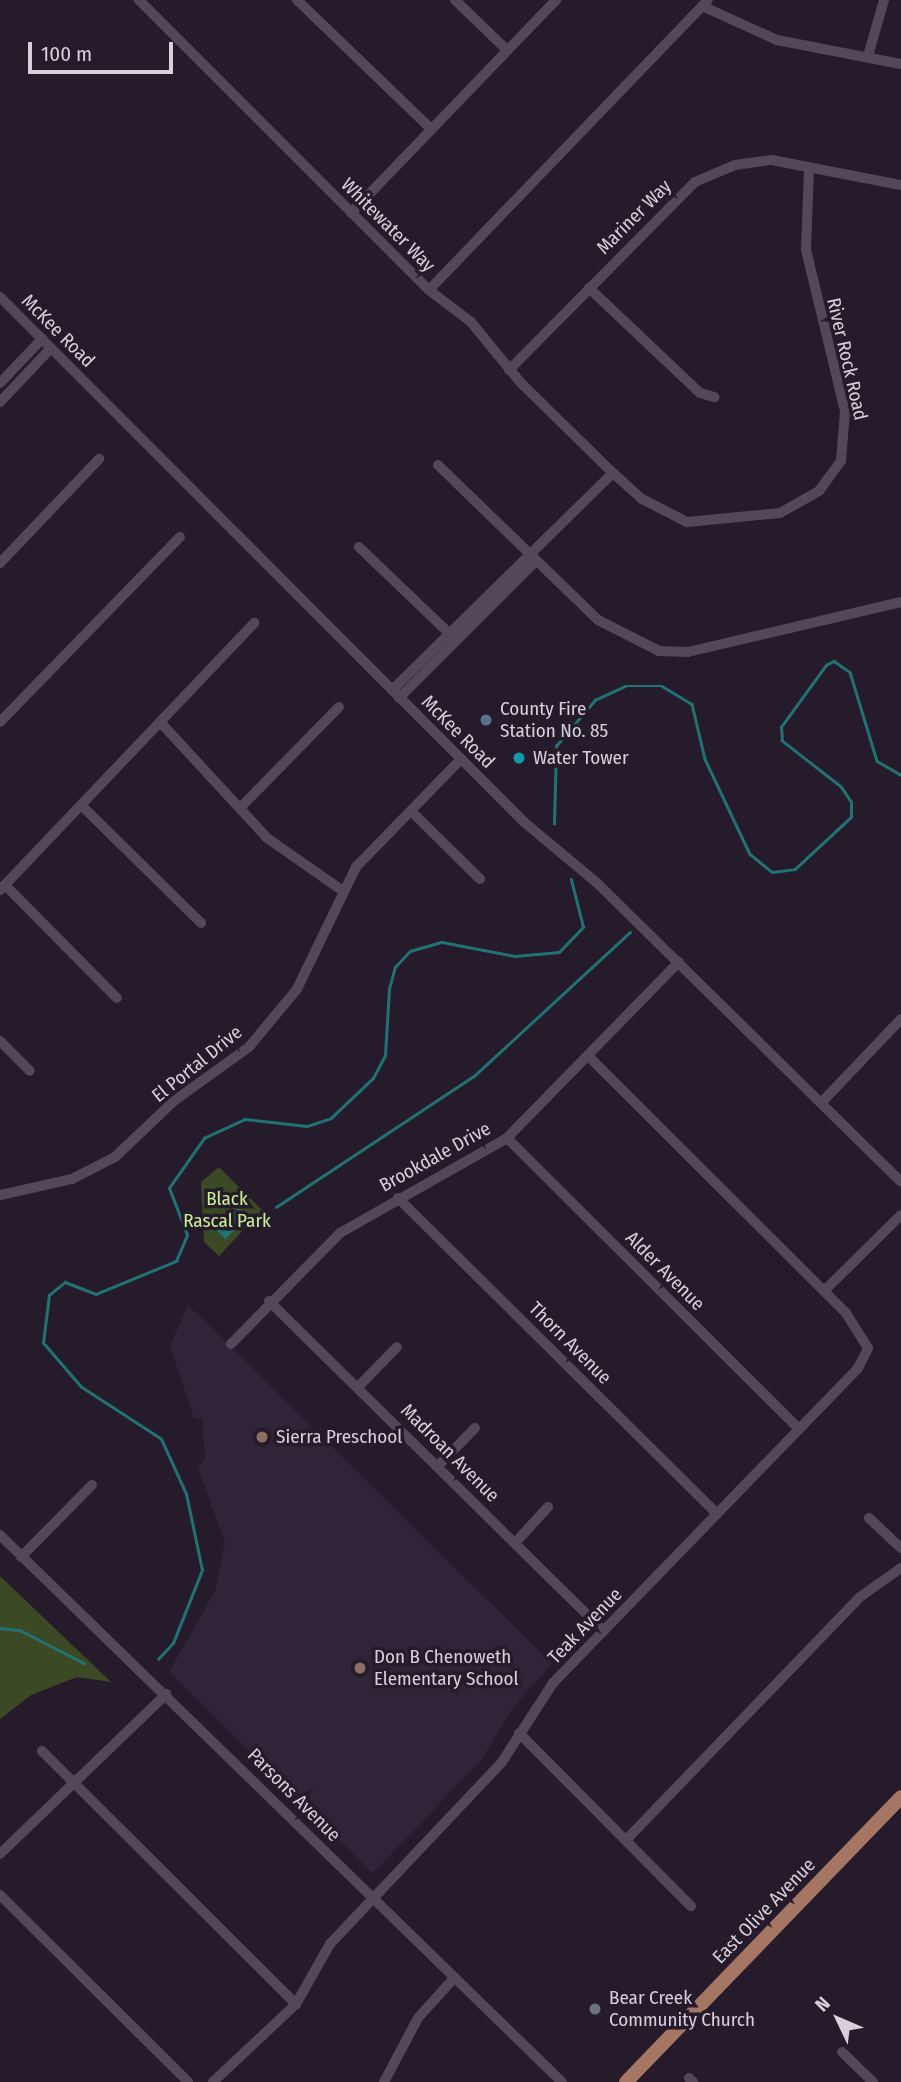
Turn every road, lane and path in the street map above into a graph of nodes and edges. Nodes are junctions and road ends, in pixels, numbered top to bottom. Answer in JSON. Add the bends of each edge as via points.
{"nodes":[{"id":1,"x":139,"y":0,"type":"edge"},
{"id":2,"x":296,"y":0,"type":"edge"},
{"id":3,"x":454,"y":0,"type":"edge"},
{"id":4,"x":556,"y":0,"type":"edge"},
{"id":5,"x":884,"y":0,"type":"edge"},
{"id":6,"x":705,"y":3,"type":"edge"},
{"id":7,"x":507,"y":51,"type":"junction"},
{"id":8,"x":868,"y":56,"type":"junction"},
{"id":9,"x":901,"y":64,"type":"edge"},
{"id":10,"x":431,"y":129,"type":"junction"},
{"id":11,"x":809,"y":168,"type":"junction"},
{"id":12,"x":901,"y":186,"type":"edge"},
{"id":13,"x":351,"y":213,"type":"junction"},
{"id":14,"x":589,"y":288,"type":"junction"},
{"id":15,"x":429,"y":290,"type":"junction"},
{"id":16,"x":0,"y":297,"type":"edge"},
{"id":17,"x":42,"y":339,"type":"junction"},
{"id":18,"x":51,"y":348,"type":"junction"},
{"id":19,"x":509,"y":370,"type":"junction"},
{"id":20,"x":0,"y":383,"type":"edge"},
{"id":21,"x":714,"y":397,"type":"dead end"},
{"id":22,"x":0,"y":402,"type":"edge"},
{"id":23,"x":99,"y":459,"type":"dead end"},
{"id":24,"x":438,"y":465,"type":"dead end"},
{"id":25,"x":613,"y":473,"type":"junction"},
{"id":26,"x":180,"y":537,"type":"dead end"},
{"id":27,"x":359,"y":547,"type":"dead end"},
{"id":28,"x":533,"y":555,"type":"junction"},
{"id":29,"x":0,"y":563,"type":"edge"},
{"id":30,"x":901,"y":602,"type":"edge"},
{"id":31,"x":254,"y":623,"type":"dead end"},
{"id":32,"x":452,"y":637,"type":"junction"},
{"id":33,"x":396,"y":694,"type":"junction"},
{"id":34,"x":339,"y":707,"type":"dead end"},
{"id":35,"x":0,"y":722,"type":"edge"},
{"id":36,"x":161,"y":723,"type":"junction"},
{"id":37,"x":461,"y":759,"type":"junction"},
{"id":38,"x":82,"y":806,"type":"junction"},
{"id":39,"x":241,"y":807,"type":"junction"},
{"id":40,"x":411,"y":810,"type":"junction"},
{"id":41,"x":480,"y":879,"type":"dead end"},
{"id":42,"x":2,"y":888,"type":"edge"},
{"id":43,"x":340,"y":889,"type":"junction"},
{"id":44,"x":201,"y":923,"type":"dead end"},
{"id":45,"x":680,"y":962,"type":"junction"},
{"id":46,"x":117,"y":998,"type":"dead end"},
{"id":47,"x":901,"y":1020,"type":"edge"},
{"id":48,"x":0,"y":1041,"type":"edge"},
{"id":49,"x":588,"y":1056,"type":"junction"},
{"id":50,"x":30,"y":1071,"type":"dead end"},
{"id":51,"x":821,"y":1103,"type":"junction"},
{"id":52,"x":507,"y":1138,"type":"junction"},
{"id":53,"x":901,"y":1182,"type":"edge"},
{"id":54,"x":0,"y":1195,"type":"edge"},
{"id":55,"x":398,"y":1198,"type":"junction"},
{"id":56,"x":901,"y":1215,"type":"edge"},
{"id":57,"x":824,"y":1291,"type":"junction"},
{"id":58,"x":269,"y":1301,"type":"junction"},
{"id":59,"x":231,"y":1344,"type":"dead end"},
{"id":60,"x":397,"y":1348,"type":"dead end"},
{"id":61,"x":359,"y":1386,"type":"junction"},
{"id":62,"x":475,"y":1427,"type":"dead end"},
{"id":63,"x":799,"y":1429,"type":"junction"},
{"id":64,"x":438,"y":1465,"type":"junction"},
{"id":65,"x":92,"y":1485,"type":"dead end"},
{"id":66,"x":548,"y":1507,"type":"dead end"},
{"id":67,"x":717,"y":1514,"type":"junction"},
{"id":68,"x":869,"y":1518,"type":"dead end"},
{"id":69,"x":0,"y":1535,"type":"edge"},
{"id":70,"x":515,"y":1543,"type":"junction"},
{"id":71,"x":901,"y":1548,"type":"edge"},
{"id":72,"x":21,"y":1557,"type":"junction"},
{"id":73,"x":901,"y":1568,"type":"edge"},
{"id":74,"x":604,"y":1631,"type":"junction"},
{"id":75,"x":166,"y":1694,"type":"junction"},
{"id":76,"x":519,"y":1733,"type":"junction"},
{"id":77,"x":42,"y":1751,"type":"dead end"},
{"id":78,"x":74,"y":1784,"type":"junction"},
{"id":79,"x":899,"y":1805,"type":"edge"},
{"id":80,"x":626,"y":1840,"type":"junction"},
{"id":81,"x":0,"y":1854,"type":"edge"},
{"id":82,"x":0,"y":1895,"type":"edge"},
{"id":83,"x":372,"y":1898,"type":"junction"},
{"id":84,"x":691,"y":1906,"type":"dead end"},
{"id":85,"x":454,"y":1978,"type":"junction"},
{"id":86,"x":296,"y":2004,"type":"junction"},
{"id":87,"x":842,"y":2052,"type":"dead end"},
{"id":88,"x":188,"y":2082,"type":"edge"},
{"id":89,"x":214,"y":2082,"type":"edge"},
{"id":90,"x":384,"y":2082,"type":"edge"},
{"id":91,"x":562,"y":2082,"type":"edge"},
{"id":92,"x":626,"y":2082,"type":"edge"},
{"id":93,"x":873,"y":2082,"type":"edge"}],
"edges":[{"from":1,"to":13,"type":"street","name":"Whitewater Way"},
{"from":2,"to":10,"type":"street"},
{"from":3,"to":7,"type":"street"},
{"from":4,"to":7,"type":"street"},
{"from":5,"to":8,"type":"street"},
{"from":6,"to":8,"type":"street","via":[[777,40]]},
{"from":6,"to":15,"type":"street"},
{"from":7,"to":10,"type":"street"},
{"from":8,"to":9,"type":"street"},
{"from":10,"to":13,"type":"street"},
{"from":11,"to":12,"type":"street","name":"Mariner Way"},
{"from":11,"to":14,"type":"street","name":"Mariner Way","via":[[772,160],[735,165],[695,182]]},
{"from":11,"to":25,"type":"street","name":"River Rock Road","via":[[806,250],[845,411],[846,436],[833,477],[780,513],[719,524],[666,513]]},
{"from":13,"to":15,"type":"street","name":"Whitewater Way"},
{"from":14,"to":19,"type":"street","name":"Mariner Way"},
{"from":14,"to":21,"type":"street","via":[[700,393]]},
{"from":15,"to":19,"type":"street","name":"Whitewater Way","via":[[471,322]]},
{"from":16,"to":17,"type":"street","name":"McKee Road"},
{"from":17,"to":18,"type":"street","name":"McKee Road"},
{"from":17,"to":20,"type":"street"},
{"from":18,"to":22,"type":"street"},
{"from":18,"to":33,"type":"street","name":"McKee Road"},
{"from":19,"to":25,"type":"street","name":"Whitewater Way"},
{"from":23,"to":29,"type":"street"},
{"from":24,"to":28,"type":"street"},
{"from":25,"to":28,"type":"street"},
{"from":26,"to":35,"type":"street"},
{"from":27,"to":32,"type":"street"},
{"from":28,"to":30,"type":"street","via":[[598,620],[659,650],[688,652]]},
{"from":28,"to":32,"type":"street"},
{"from":31,"to":36,"type":"street"},
{"from":32,"to":33,"type":"street"},
{"from":33,"to":37,"type":"street","name":"McKee Road"},
{"from":34,"to":39,"type":"street"},
{"from":36,"to":38,"type":"street"},
{"from":36,"to":39,"type":"street"},
{"from":37,"to":40,"type":"street","name":"El Portal Drive"},
{"from":37,"to":45,"type":"street","name":"McKee Road"},
{"from":38,"to":42,"type":"street"},
{"from":38,"to":44,"type":"street"},
{"from":39,"to":43,"type":"street","via":[[267,838]]},
{"from":40,"to":41,"type":"street"},
{"from":40,"to":43,"type":"street","name":"El Portal Drive"},
{"from":42,"to":46,"type":"street"},
{"from":43,"to":54,"type":"street","name":"El Portal Drive","via":[[297,989],[249,1047],[184,1092],[115,1157],[72,1179]]},
{"from":45,"to":49,"type":"street","name":"Brookdale Drive"},
{"from":45,"to":51,"type":"street","name":"McKee Road"},
{"from":47,"to":51,"type":"street"},
{"from":48,"to":50,"type":"street"},
{"from":49,"to":52,"type":"street","name":"Brookdale Drive"},
{"from":49,"to":57,"type":"street"},
{"from":51,"to":53,"type":"street","name":"McKee Road"},
{"from":52,"to":55,"type":"street","name":"Brookdale Drive"},
{"from":52,"to":63,"type":"street","name":"Alder Avenue"},
{"from":55,"to":58,"type":"street","name":"Brookdale Drive","via":[[321,1248]]},
{"from":55,"to":67,"type":"street","name":"Thorn Avenue"},
{"from":56,"to":57,"type":"street"},
{"from":57,"to":63,"type":"street","name":"Teak Avenue","via":[[857,1326],[868,1349],[858,1368]]},
{"from":58,"to":59,"type":"street","name":"Brookdale Drive"},
{"from":58,"to":61,"type":"street","name":"Madroan Avenue"},
{"from":60,"to":61,"type":"street"},
{"from":61,"to":64,"type":"street","name":"Madroan Avenue"},
{"from":62,"to":64,"type":"street"},
{"from":63,"to":67,"type":"street","name":"Teak Avenue"},
{"from":64,"to":70,"type":"street","name":"Madroan Avenue"},
{"from":65,"to":72,"type":"street"},
{"from":66,"to":70,"type":"street"},
{"from":67,"to":74,"type":"street","name":"Teak Avenue"},
{"from":68,"to":71,"type":"street"},
{"from":69,"to":72,"type":"street","name":"Parsons Avenue"},
{"from":70,"to":74,"type":"street","name":"Madroan Avenue"},
{"from":72,"to":75,"type":"street","name":"Parsons Avenue"},
{"from":73,"to":80,"type":"street","via":[[860,1597]]},
{"from":74,"to":76,"type":"street","name":"Teak Avenue","via":[[542,1696]]},
{"from":75,"to":78,"type":"street"},
{"from":75,"to":83,"type":"street","name":"Parsons Avenue"},
{"from":76,"to":80,"type":"street"},
{"from":76,"to":83,"type":"street","name":"Teak Avenue","via":[[502,1762]]},
{"from":77,"to":78,"type":"street"},
{"from":78,"to":81,"type":"street"},
{"from":78,"to":86,"type":"street"},
{"from":79,"to":92,"type":"main road","name":"East Olive Avenue"},
{"from":80,"to":84,"type":"street"},
{"from":82,"to":88,"type":"street"},
{"from":83,"to":85,"type":"street","name":"Parsons Avenue"},
{"from":83,"to":86,"type":"street","name":"Teak Avenue","via":[[330,1944]]},
{"from":85,"to":90,"type":"street","via":[[418,2018]]},
{"from":85,"to":91,"type":"street","name":"Parsons Avenue"},
{"from":86,"to":89,"type":"street","name":"Teak Avenue"},
{"from":87,"to":93,"type":"street"}]}
